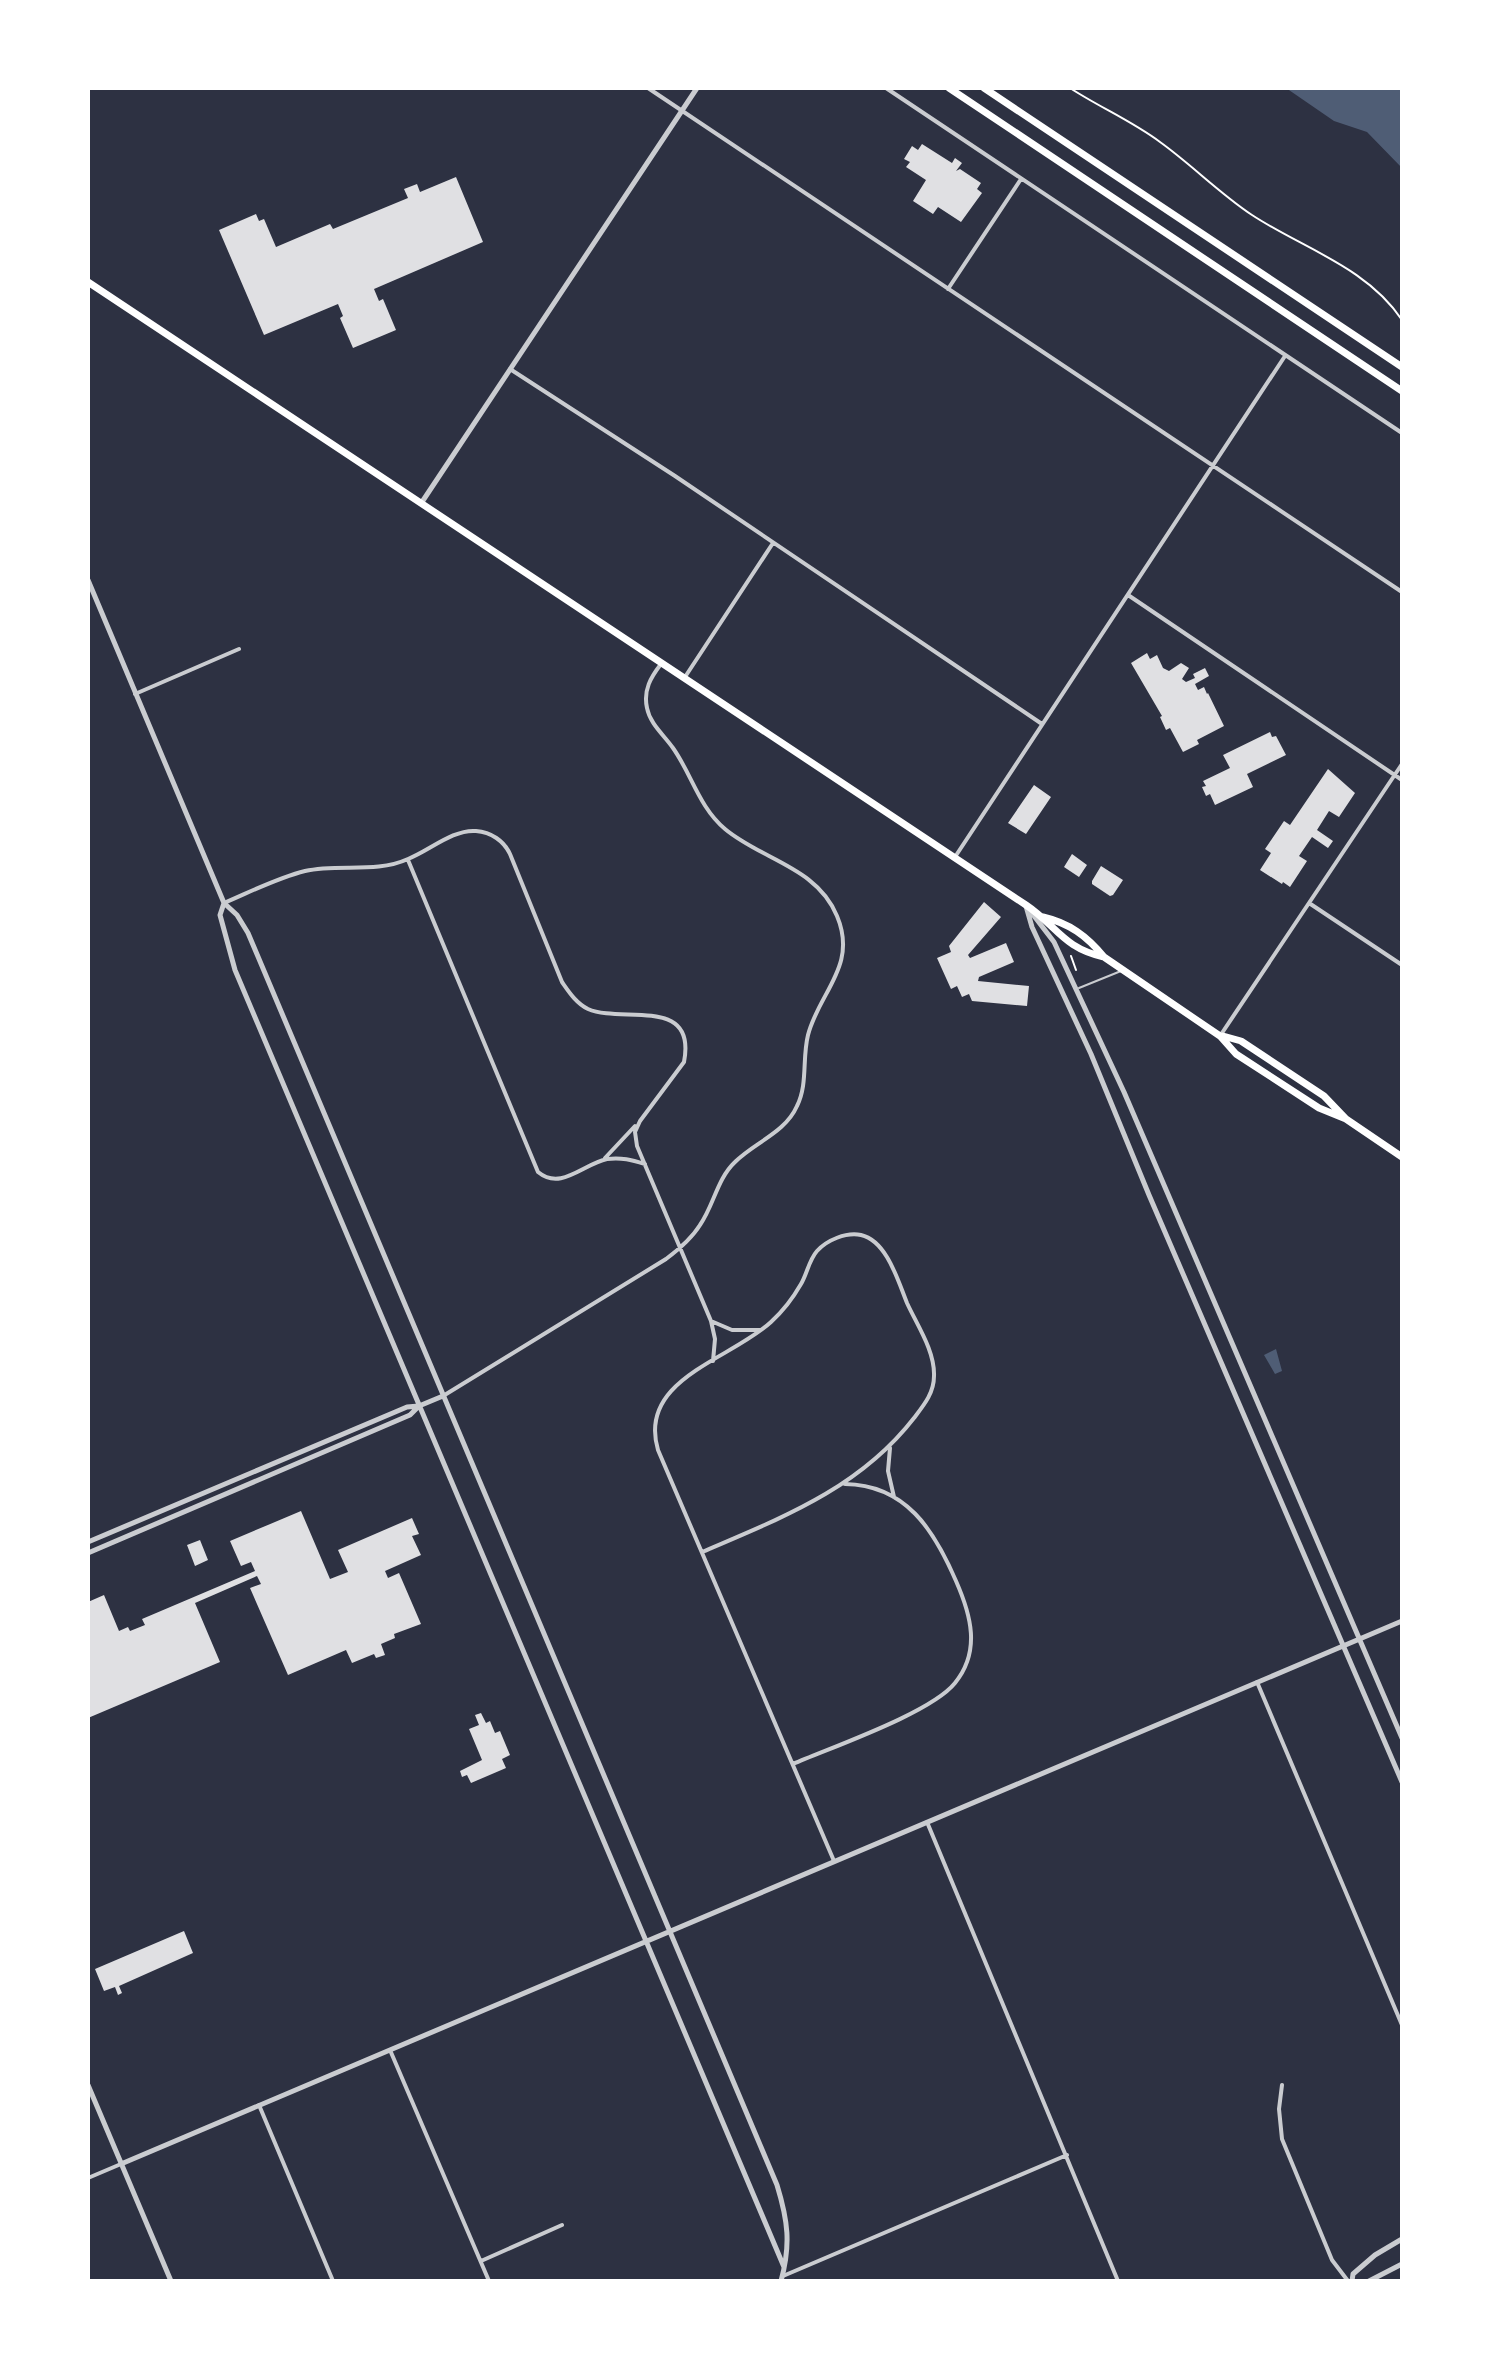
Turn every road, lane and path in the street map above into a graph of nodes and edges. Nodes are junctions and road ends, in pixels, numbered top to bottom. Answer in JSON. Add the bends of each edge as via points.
{"nodes":[{"id":1,"x":648,"y":88,"type":"edge"},
{"id":2,"x":697,"y":88,"type":"edge"},
{"id":3,"x":886,"y":88,"type":"edge"},
{"id":4,"x":949,"y":88,"type":"edge"},
{"id":5,"x":984,"y":88,"type":"edge"},
{"id":6,"x":1070,"y":88,"type":"edge"},
{"id":7,"x":682,"y":110,"type":"junction"},
{"id":8,"x":1021,"y":179,"type":"junction"},
{"id":9,"x":88,"y":282,"type":"edge"},
{"id":10,"x":948,"y":289,"type":"junction"},
{"id":11,"x":1402,"y":320,"type":"edge"},
{"id":12,"x":1285,"y":356,"type":"junction"},
{"id":13,"x":1402,"y":367,"type":"edge"},
{"id":14,"x":510,"y":369,"type":"junction"},
{"id":15,"x":1402,"y":391,"type":"edge"},
{"id":16,"x":1402,"y":433,"type":"edge"},
{"id":17,"x":1214,"y":466,"type":"junction"},
{"id":18,"x":422,"y":502,"type":"junction"},
{"id":19,"x":773,"y":543,"type":"junction"},
{"id":20,"x":88,"y":580,"type":"edge"},
{"id":21,"x":1402,"y":592,"type":"edge"},
{"id":22,"x":1128,"y":595,"type":"junction"},
{"id":23,"x":239,"y":649,"type":"dead end"},
{"id":24,"x":663,"y":662,"type":"junction"},
{"id":25,"x":685,"y":677,"type":"junction"},
{"id":26,"x":135,"y":694,"type":"junction"},
{"id":27,"x":1042,"y":724,"type":"junction"},
{"id":28,"x":1402,"y":764,"type":"edge"},
{"id":29,"x":1395,"y":775,"type":"junction"},
{"id":30,"x":1402,"y":780,"type":"edge"},
{"id":31,"x":955,"y":857,"type":"junction"},
{"id":32,"x":408,"y":860,"type":"junction"},
{"id":33,"x":224,"y":903,"type":"junction"},
{"id":34,"x":1309,"y":903,"type":"junction"},
{"id":35,"x":1026,"y":905,"type":"junction"},
{"id":36,"x":1043,"y":917,"type":"junction"},
{"id":37,"x":1071,"y":956,"type":"dead end"},
{"id":38,"x":1104,"y":957,"type":"junction"},
{"id":39,"x":1402,"y":965,"type":"edge"},
{"id":40,"x":1124,"y":970,"type":"junction"},
{"id":41,"x":1080,"y":978,"type":"dead end"},
{"id":42,"x":1075,"y":989,"type":"junction"},
{"id":43,"x":1220,"y":1036,"type":"junction"},
{"id":44,"x":1346,"y":1119,"type":"junction"},
{"id":45,"x":640,"y":1121,"type":"junction"},
{"id":46,"x":1402,"y":1157,"type":"edge"},
{"id":47,"x":604,"y":1160,"type":"junction"},
{"id":48,"x":645,"y":1164,"type":"junction"},
{"id":49,"x":680,"y":1247,"type":"junction"},
{"id":50,"x":711,"y":1321,"type":"junction"},
{"id":51,"x":762,"y":1330,"type":"junction"},
{"id":52,"x":713,"y":1361,"type":"junction"},
{"id":53,"x":443,"y":1396,"type":"junction"},
{"id":54,"x":419,"y":1406,"type":"junction"},
{"id":55,"x":890,"y":1447,"type":"junction"},
{"id":56,"x":842,"y":1484,"type":"junction"},
{"id":57,"x":894,"y":1497,"type":"junction"},
{"id":58,"x":88,"y":1542,"type":"edge"},
{"id":59,"x":702,"y":1552,"type":"junction"},
{"id":60,"x":88,"y":1553,"type":"edge"},
{"id":61,"x":1402,"y":1621,"type":"edge"},
{"id":62,"x":1360,"y":1638,"type":"junction"},
{"id":63,"x":1344,"y":1645,"type":"junction"},
{"id":64,"x":1257,"y":1682,"type":"junction"},
{"id":65,"x":1402,"y":1738,"type":"edge"},
{"id":66,"x":793,"y":1764,"type":"junction"},
{"id":67,"x":1402,"y":1782,"type":"edge"},
{"id":68,"x":927,"y":1822,"type":"junction"},
{"id":69,"x":834,"y":1861,"type":"junction"},
{"id":70,"x":670,"y":1931,"type":"junction"},
{"id":71,"x":646,"y":1941,"type":"junction"},
{"id":72,"x":1402,"y":2025,"type":"edge"},
{"id":73,"x":390,"y":2050,"type":"junction"},
{"id":74,"x":88,"y":2085,"type":"edge"},
{"id":75,"x":1282,"y":2085,"type":"dead end"},
{"id":76,"x":259,"y":2105,"type":"junction"},
{"id":77,"x":1067,"y":2155,"type":"junction"},
{"id":78,"x":121,"y":2164,"type":"junction"},
{"id":79,"x":88,"y":2178,"type":"edge"},
{"id":80,"x":562,"y":2225,"type":"dead end"},
{"id":81,"x":1402,"y":2239,"type":"edge"},
{"id":82,"x":481,"y":2261,"type":"junction"},
{"id":83,"x":1402,"y":2264,"type":"edge"},
{"id":84,"x":784,"y":2268,"type":"junction"},
{"id":85,"x":782,"y":2279,"type":"edge"},
{"id":86,"x":171,"y":2281,"type":"edge"},
{"id":87,"x":333,"y":2281,"type":"edge"},
{"id":88,"x":489,"y":2281,"type":"edge"},
{"id":89,"x":1118,"y":2281,"type":"edge"},
{"id":90,"x":1350,"y":2281,"type":"edge"},
{"id":91,"x":1369,"y":2281,"type":"edge"}],
"edges":[{"from":1,"to":7,"type":"street"},
{"from":2,"to":7,"type":"street"},
{"from":3,"to":8,"type":"street"},
{"from":4,"to":15,"type":"main road"},
{"from":5,"to":13,"type":"main road"},
{"from":6,"to":11,"type":"path","via":[[1160,142],[1255,217],[1320,251],[1374,289]]},
{"from":7,"to":10,"type":"street"},
{"from":7,"to":14,"type":"street"},
{"from":8,"to":10,"type":"street"},
{"from":8,"to":12,"type":"street"},
{"from":9,"to":18,"type":"main road"},
{"from":10,"to":17,"type":"street"},
{"from":12,"to":16,"type":"street"},
{"from":12,"to":17,"type":"street"},
{"from":14,"to":18,"type":"street"},
{"from":14,"to":19,"type":"street"},
{"from":17,"to":21,"type":"street"},
{"from":17,"to":22,"type":"street"},
{"from":18,"to":24,"type":"main road"},
{"from":19,"to":25,"type":"street"},
{"from":19,"to":27,"type":"street"},
{"from":20,"to":26,"type":"street"},
{"from":22,"to":27,"type":"street"},
{"from":22,"to":29,"type":"street"},
{"from":23,"to":26,"type":"street"},
{"from":24,"to":25,"type":"main road"},
{"from":24,"to":49,"type":"street","via":[[649,681],[646,707],[700,799],[725,828],[819,889],[837,916],[843,946],[837,976],[809,1031],[797,1108],[781,1128],[727,1170],[700,1225]]},
{"from":25,"to":31,"type":"main road"},
{"from":26,"to":33,"type":"street"},
{"from":27,"to":31,"type":"street"},
{"from":28,"to":29,"type":"street"},
{"from":29,"to":30,"type":"street"},
{"from":29,"to":34,"type":"street"},
{"from":31,"to":35,"type":"main road"},
{"from":32,"to":33,"type":"street","via":[[363,869],[305,871]]},
{"from":32,"to":45,"type":"street","via":[[459,833],[494,836],[510,854],[571,995],[591,1010],[657,1015],[674,1022],[684,1040],[684,1062]]},
{"from":32,"to":47,"type":"street","via":[[534,1167],[554,1180]]},
{"from":33,"to":53,"type":"street","via":[[248,933]]},
{"from":33,"to":54,"type":"street","via":[[220,915],[235,970]]},
{"from":34,"to":39,"type":"street"},
{"from":34,"to":43,"type":"street"},
{"from":35,"to":36,"type":"main road"},
{"from":35,"to":42,"type":"street","via":[[1054,942]]},
{"from":35,"to":63,"type":"street"},
{"from":36,"to":38,"type":"main road","via":[[1074,929]]},
{"from":36,"to":38,"type":"main road","via":[[1082,952]]},
{"from":37,"to":41,"type":"path"},
{"from":38,"to":40,"type":"main road"},
{"from":40,"to":42,"type":"lane"},
{"from":40,"to":43,"type":"main road"},
{"from":42,"to":62,"type":"street"},
{"from":43,"to":44,"type":"main road","via":[[1236,1054],[1319,1108]]},
{"from":43,"to":44,"type":"main road","via":[[1241,1041],[1324,1096]]},
{"from":44,"to":46,"type":"main road"},
{"from":45,"to":47,"type":"street"},
{"from":45,"to":48,"type":"street","via":[[635,1132]]},
{"from":47,"to":48,"type":"street"},
{"from":48,"to":49,"type":"street"},
{"from":49,"to":50,"type":"street"},
{"from":49,"to":53,"type":"street"},
{"from":50,"to":51,"type":"street","via":[[743,1332]]},
{"from":50,"to":52,"type":"street"},
{"from":51,"to":52,"type":"street"},
{"from":51,"to":55,"type":"street","via":[[793,1296],[825,1245],[852,1235],[877,1245],[935,1373],[926,1403]]},
{"from":52,"to":59,"type":"street","via":[[664,1396],[654,1426],[658,1450]]},
{"from":53,"to":54,"type":"street"},
{"from":53,"to":70,"type":"street"},
{"from":54,"to":58,"type":"street"},
{"from":54,"to":60,"type":"street","via":[[410,1415]]},
{"from":54,"to":71,"type":"street"},
{"from":55,"to":56,"type":"street"},
{"from":55,"to":57,"type":"street"},
{"from":56,"to":57,"type":"street","via":[[865,1484]]},
{"from":56,"to":59,"type":"street"},
{"from":57,"to":66,"type":"street","via":[[936,1539],[966,1605],[972,1633],[965,1667],[938,1700]]},
{"from":59,"to":66,"type":"street"},
{"from":61,"to":62,"type":"street"},
{"from":62,"to":63,"type":"street"},
{"from":62,"to":65,"type":"street"},
{"from":63,"to":64,"type":"street"},
{"from":63,"to":67,"type":"street"},
{"from":64,"to":68,"type":"street"},
{"from":64,"to":72,"type":"street"},
{"from":66,"to":69,"type":"street"},
{"from":68,"to":69,"type":"street"},
{"from":68,"to":77,"type":"street"},
{"from":69,"to":70,"type":"street"},
{"from":70,"to":71,"type":"street"},
{"from":70,"to":84,"type":"street","via":[[777,2185],[787,2223]]},
{"from":71,"to":73,"type":"street"},
{"from":71,"to":84,"type":"street"},
{"from":73,"to":76,"type":"street"},
{"from":73,"to":82,"type":"street"},
{"from":74,"to":78,"type":"street"},
{"from":75,"to":90,"type":"street","via":[[1282,2139],[1332,2260]]},
{"from":76,"to":78,"type":"street"},
{"from":76,"to":87,"type":"street"},
{"from":77,"to":85,"type":"street"},
{"from":77,"to":89,"type":"street"},
{"from":78,"to":79,"type":"street"},
{"from":78,"to":86,"type":"street"},
{"from":80,"to":82,"type":"street"},
{"from":81,"to":90,"type":"street","via":[[1362,2265]]},
{"from":82,"to":88,"type":"street"},
{"from":83,"to":91,"type":"street"},
{"from":84,"to":85,"type":"street"}]}
